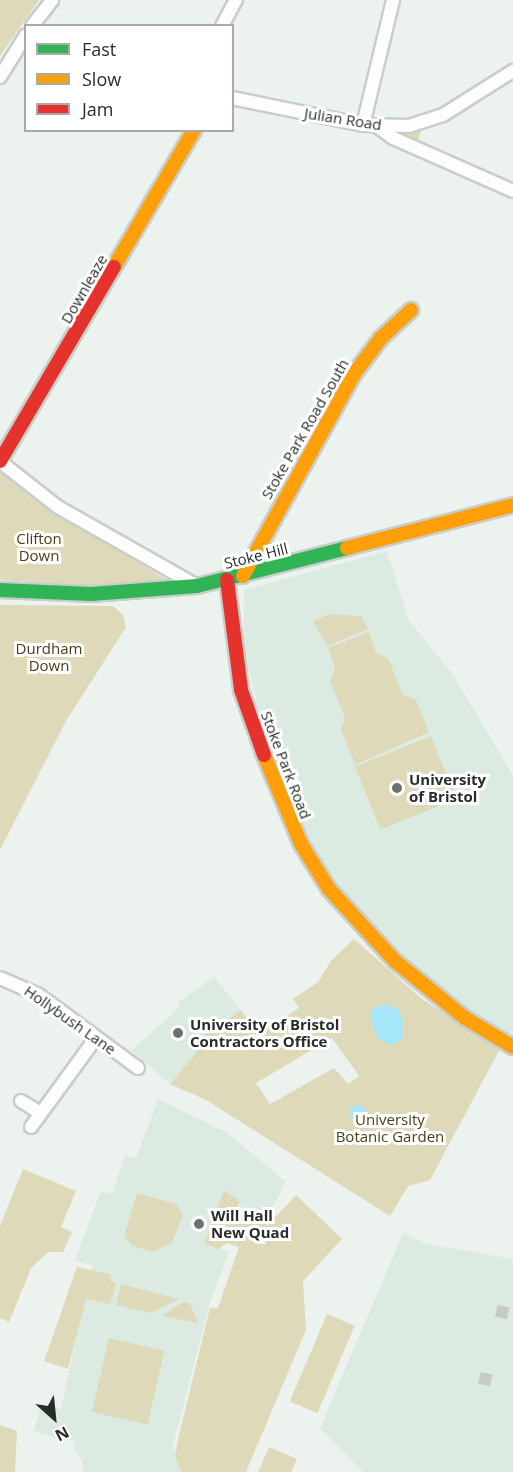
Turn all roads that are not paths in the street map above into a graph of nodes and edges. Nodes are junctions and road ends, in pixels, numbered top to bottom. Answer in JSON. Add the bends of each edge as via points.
{"nodes":[{"id":1,"x":52,"y":0,"type":"edge"},
{"id":2,"x":236,"y":0,"type":"edge"},
{"id":3,"x":393,"y":0,"type":"edge"},
{"id":4,"x":34,"y":24,"type":"edge"},
{"id":5,"x":223,"y":24,"type":"edge"},
{"id":6,"x":24,"y":37,"type":"edge"},
{"id":7,"x":12,"y":55,"type":"junction"},
{"id":8,"x":24,"y":57,"type":"edge"},
{"id":9,"x":513,"y":71,"type":"edge"},
{"id":10,"x":0,"y":77,"type":"edge"},
{"id":11,"x":234,"y":98,"type":"edge"},
{"id":12,"x":363,"y":125,"type":"junction"},
{"id":13,"x":378,"y":127,"type":"junction"},
{"id":14,"x":193,"y":132,"type":"edge"},
{"id":15,"x":513,"y":191,"type":"edge"},
{"id":16,"x":411,"y":310,"type":"dead end"},
{"id":17,"x":1,"y":462,"type":"edge"},
{"id":18,"x":513,"y":505,"type":"edge"},
{"id":19,"x":243,"y":576,"type":"junction"},
{"id":20,"x":227,"y":580,"type":"junction"},
{"id":21,"x":197,"y":586,"type":"junction"},
{"id":22,"x":0,"y":590,"type":"edge"},
{"id":23,"x":0,"y":978,"type":"edge"},
{"id":24,"x":96,"y":1038,"type":"junction"},
{"id":25,"x":513,"y":1047,"type":"edge"},
{"id":26,"x":138,"y":1068,"type":"dead end"},
{"id":27,"x":21,"y":1101,"type":"dead end"},
{"id":28,"x":40,"y":1113,"type":"junction"},
{"id":29,"x":31,"y":1127,"type":"dead end"}],
"edges":[{"from":1,"to":4,"type":"street"},
{"from":2,"to":5,"type":"street"},
{"from":3,"to":12,"type":"street"},
{"from":6,"to":7,"type":"street"},
{"from":7,"to":8,"type":"street"},
{"from":7,"to":10,"type":"street"},
{"from":9,"to":13,"type":"street","name":"Julian Road","via":[[429,121]]},
{"from":11,"to":12,"type":"street","name":"Julian Road"},
{"from":12,"to":13,"type":"street","name":"Julian Road"},
{"from":13,"to":15,"type":"street","via":[[410,146]]},
{"from":14,"to":17,"type":"street","name":"Downleaze"},
{"from":16,"to":19,"type":"street","name":"Stoke Park Road South","via":[[381,338],[354,374]]},
{"from":17,"to":21,"type":"street","name":"Downleaze","via":[[58,507]]},
{"from":18,"to":19,"type":"street","name":"Stoke Hill","via":[[397,532]]},
{"from":19,"to":20,"type":"street","name":"Stoke Hill"},
{"from":20,"to":21,"type":"street","name":"Stoke Hill"},
{"from":20,"to":25,"type":"street","name":"Stoke Park Road","via":[[241,690],[278,797],[301,844],[329,889],[395,962],[465,1018]]},
{"from":21,"to":22,"type":"street","name":"Stoke Hill","via":[[91,594]]},
{"from":23,"to":24,"type":"street","name":"Hollybush Lane","via":[[25,986]]},
{"from":24,"to":26,"type":"street","name":"Hollybush Lane"},
{"from":24,"to":28,"type":"street"},
{"from":27,"to":28,"type":"street"},
{"from":28,"to":29,"type":"street"}]}
